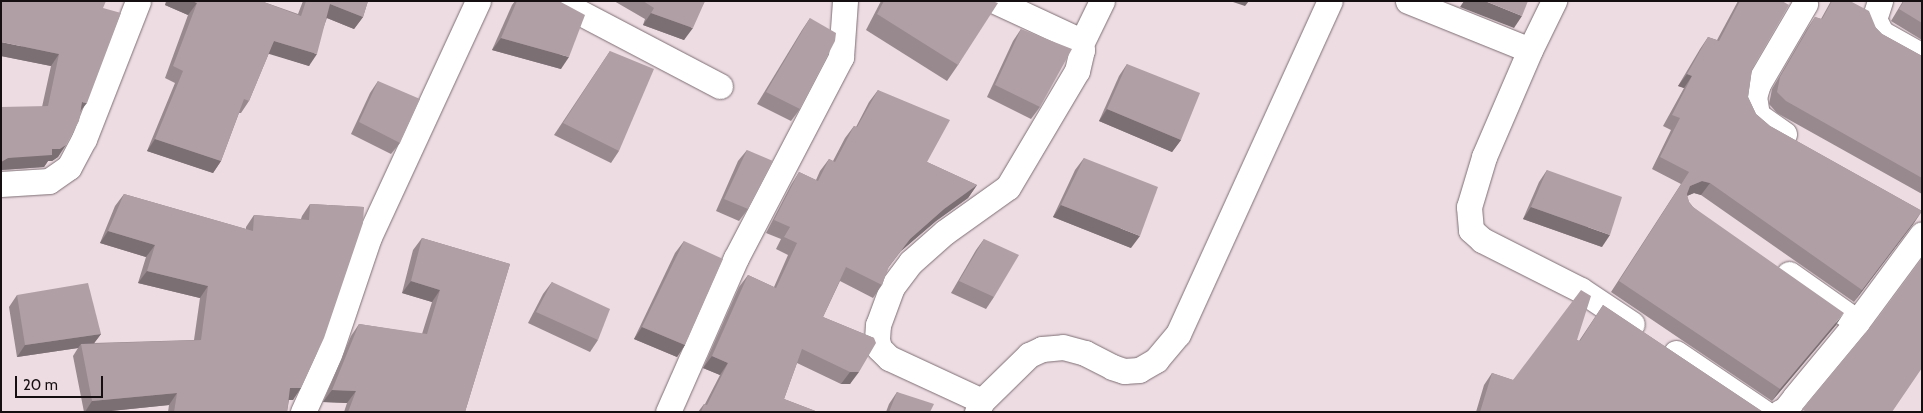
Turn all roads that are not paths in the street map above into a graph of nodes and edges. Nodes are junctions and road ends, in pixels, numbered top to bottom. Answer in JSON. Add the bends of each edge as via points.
{"nodes":[{"id":1,"x":138,"y":1,"type":"edge"},
{"id":2,"x":478,"y":1,"type":"edge"},
{"id":3,"x":558,"y":1,"type":"edge"},
{"id":4,"x":845,"y":1,"type":"edge"},
{"id":5,"x":995,"y":1,"type":"edge"},
{"id":6,"x":1102,"y":1,"type":"edge"},
{"id":7,"x":1330,"y":1,"type":"edge"},
{"id":8,"x":1408,"y":1,"type":"edge"},
{"id":9,"x":1554,"y":1,"type":"edge"},
{"id":10,"x":1880,"y":1,"type":"edge"},
{"id":11,"x":1805,"y":4,"type":"dead end"},
{"id":12,"x":1080,"y":44,"type":"junction"},
{"id":13,"x":1530,"y":50,"type":"junction"},
{"id":14,"x":1922,"y":56,"type":"edge"},
{"id":15,"x":720,"y":86,"type":"dead end"},
{"id":16,"x":1803,"y":144,"type":"edge"},
{"id":17,"x":1,"y":184,"type":"edge"},
{"id":18,"x":1922,"y":234,"type":"edge"},
{"id":19,"x":1771,"y":262,"type":"edge"},
{"id":20,"x":1858,"y":322,"type":"junction"},
{"id":21,"x":980,"y":406,"type":"edge"},
{"id":22,"x":303,"y":412,"type":"edge"},
{"id":23,"x":668,"y":412,"type":"edge"},
{"id":24,"x":1763,"y":412,"type":"edge"},
{"id":25,"x":1780,"y":412,"type":"edge"}],
"edges":[{"from":1,"to":17,"type":"street","via":[[84,139],[69,167],[49,181]]},
{"from":2,"to":22,"type":"street","via":[[368,237],[329,354]]},
{"from":3,"to":15,"type":"street"},
{"from":4,"to":23,"type":"street","via":[[841,57],[736,258]]},
{"from":5,"to":12,"type":"street","via":[[1073,36]]},
{"from":6,"to":12,"type":"street"},
{"from":7,"to":21,"type":"street","via":[[1178,334],[1156,360],[1139,370],[1124,371],[1078,351],[1055,346],[1042,349],[1029,354]]},
{"from":8,"to":13,"type":"street"},
{"from":9,"to":13,"type":"street"},
{"from":10,"to":14,"type":"street","via":[[1874,18],[1881,33]]},
{"from":11,"to":16,"type":"street","via":[[1758,84],[1754,105],[1757,115],[1769,125]]},
{"from":12,"to":21,"type":"street","via":[[1082,58],[1077,70],[1008,187],[945,232],[911,262],[892,288],[878,325],[877,338],[884,355]]},
{"from":13,"to":24,"type":"street","via":[[1484,157],[1468,207],[1473,234],[1581,290]]},
{"from":18,"to":20,"type":"street"},
{"from":19,"to":20,"type":"street"},
{"from":20,"to":25,"type":"street"}]}
